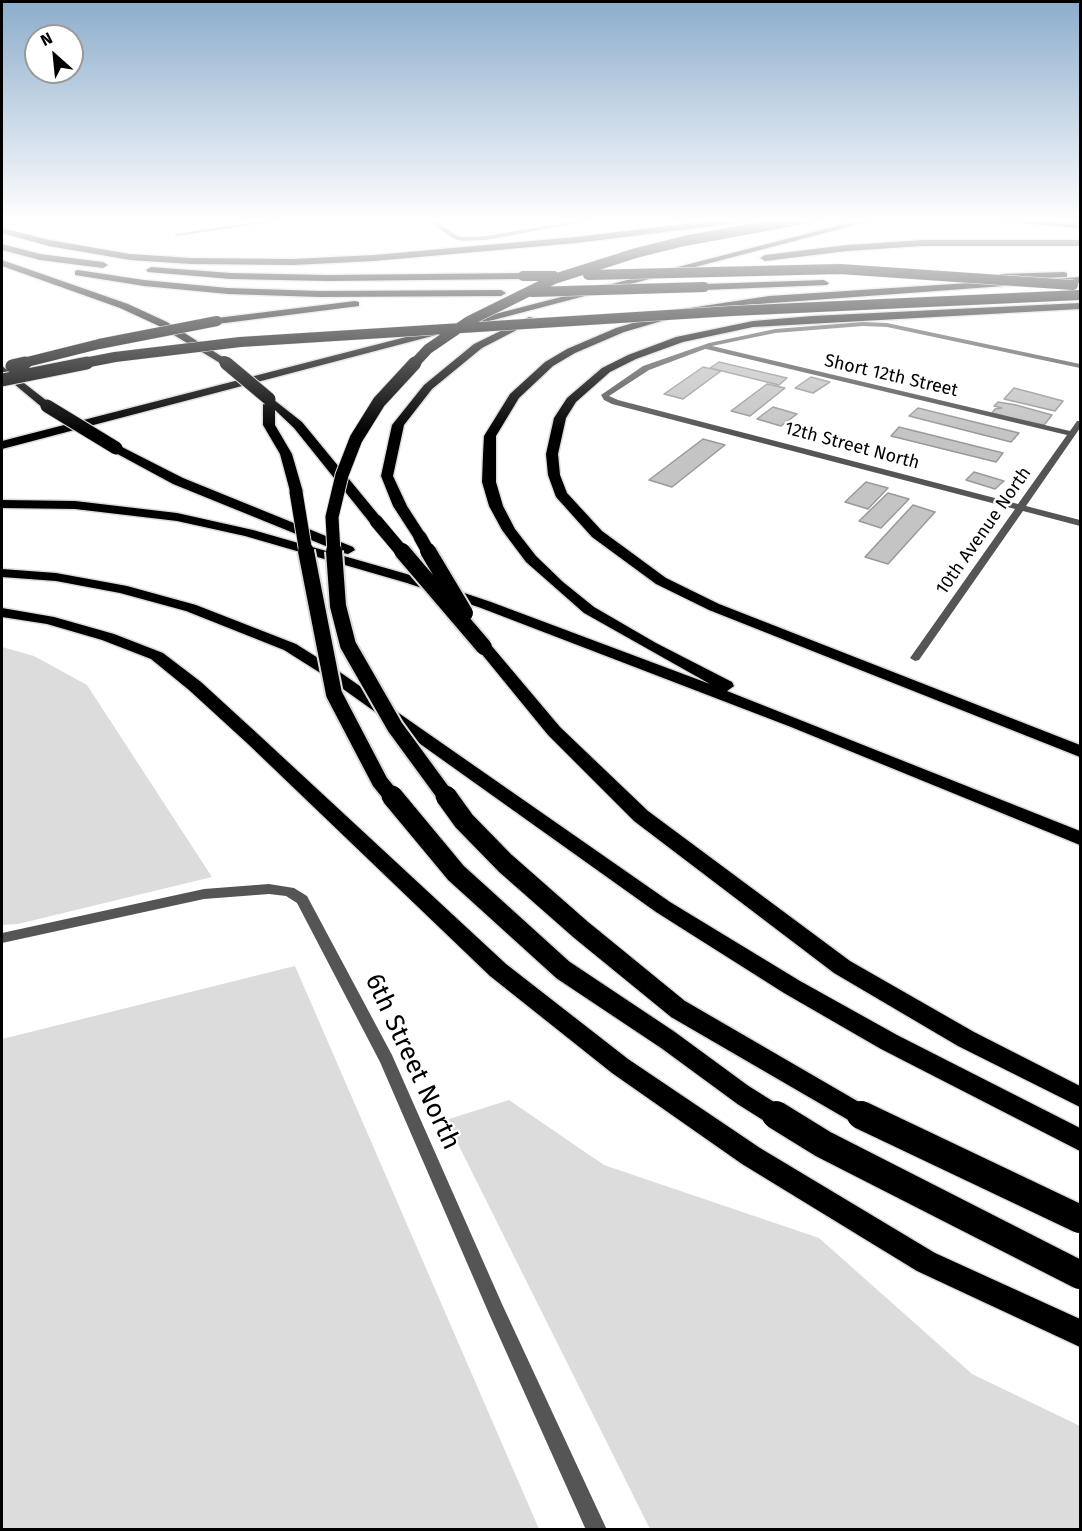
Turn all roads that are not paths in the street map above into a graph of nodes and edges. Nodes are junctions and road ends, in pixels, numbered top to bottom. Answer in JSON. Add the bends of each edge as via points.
{"nodes":[{"id":1,"x":80,"y":290,"type":"edge"},
{"id":2,"x":223,"y":290,"type":"edge"},
{"id":3,"x":531,"y":290,"type":"edge"},
{"id":4,"x":587,"y":290,"type":"edge"},
{"id":5,"x":601,"y":290,"type":"edge"},
{"id":6,"x":620,"y":290,"type":"edge"},
{"id":7,"x":887,"y":290,"type":"edge"},
{"id":8,"x":501,"y":293,"type":"junction"},
{"id":9,"x":1080,"y":295,"type":"edge"},
{"id":10,"x":1080,"y":306,"type":"edge"},
{"id":11,"x":703,"y":347,"type":"junction"},
{"id":12,"x":1080,"y":366,"type":"edge"},
{"id":13,"x":2,"y":369,"type":"edge"},
{"id":14,"x":2,"y":380,"type":"edge"},
{"id":15,"x":269,"y":399,"type":"junction"},
{"id":16,"x":1080,"y":423,"type":"edge"},
{"id":17,"x":1072,"y":434,"type":"junction"},
{"id":18,"x":2,"y":445,"type":"edge"},
{"id":19,"x":2,"y":504,"type":"edge"},
{"id":20,"x":1021,"y":507,"type":"junction"},
{"id":21,"x":1080,"y":523,"type":"edge"},
{"id":22,"x":2,"y":573,"type":"edge"},
{"id":23,"x":412,"y":580,"type":"junction"},
{"id":24,"x":2,"y":613,"type":"edge"},
{"id":25,"x":484,"y":647,"type":"junction"},
{"id":26,"x":915,"y":658,"type":"dead end"},
{"id":27,"x":797,"y":723,"type":"junction"},
{"id":28,"x":1080,"y":751,"type":"edge"},
{"id":29,"x":1080,"y":838,"type":"edge"},
{"id":30,"x":2,"y":938,"type":"edge"},
{"id":31,"x":1080,"y":1097,"type":"edge"},
{"id":32,"x":1080,"y":1140,"type":"edge"},
{"id":33,"x":1080,"y":1219,"type":"edge"},
{"id":34,"x":1080,"y":1275,"type":"edge"},
{"id":35,"x":1080,"y":1333,"type":"edge"},
{"id":36,"x":597,"y":1530,"type":"edge"}],
"edges":[{"from":1,"to":15,"type":"highway","bridge":true,"via":[[162,324],[224,361]]},
{"from":2,"to":8,"type":"highway"},
{"from":3,"to":33,"type":"highway","bridge":true,"via":[[469,321],[428,349],[379,402],[356,439],[342,475],[332,517],[338,606],[348,645],[395,727],[464,821],[505,862],[678,1009],[861,1115]]},
{"from":4,"to":8,"type":"highway","bridge":true},
{"from":5,"to":18,"type":"highway"},
{"from":6,"to":25,"type":"highway","bridge":true,"via":[[525,322],[478,346],[428,387],[398,425],[387,476],[400,506]]},
{"from":7,"to":27,"type":"highway","via":[[731,303],[677,313],[620,330],[549,364],[514,396],[490,436],[489,482],[496,506],[508,530],[558,585],[588,610],[650,646]]},
{"from":8,"to":13,"type":"highway","bridge":true,"via":[[339,305],[217,321]]},
{"from":9,"to":14,"type":"highway","bridge":true,"via":[[731,311],[240,342],[115,357]]},
{"from":10,"to":28,"type":"highway","via":[[753,324],[656,346],[606,370],[571,400],[558,425],[552,454],[561,494],[597,534],[635,565],[714,608]]},
{"from":11,"to":12,"type":"street","via":[[775,331],[874,324]]},
{"from":11,"to":17,"type":"street","name":"Short 12th Street"},
{"from":11,"to":20,"type":"street","name":"12th Street North","via":[[630,377],[605,394],[607,398]]},
{"from":13,"to":23,"type":"highway","bridge":true,"via":[[47,406],[178,481]]},
{"from":15,"to":25,"type":"highway","bridge":true,"via":[[298,425]]},
{"from":15,"to":34,"type":"highway","bridge":true,"via":[[269,425],[286,454],[296,492],[334,694],[380,782],[456,873],[562,969],[743,1095],[823,1144]]},
{"from":16,"to":17,"type":"street","name":"10th Avenue North"},
{"from":17,"to":20,"type":"street","name":"10th Avenue North"},
{"from":19,"to":23,"type":"highway","via":[[75,505],[177,517]]},
{"from":20,"to":21,"type":"street","name":"12th Street North"},
{"from":20,"to":26,"type":"street","name":"10th Avenue North"},
{"from":22,"to":32,"type":"highway","via":[[56,577],[122,589],[191,608],[290,647],[663,907],[890,1042]]},
{"from":23,"to":27,"type":"highway"},
{"from":24,"to":35,"type":"highway","via":[[49,620],[157,656],[254,740],[498,970],[620,1066],[751,1156],[926,1262]]},
{"from":25,"to":31,"type":"highway","via":[[554,731],[641,816],[756,904],[842,967]]},
{"from":27,"to":29,"type":"highway"},
{"from":30,"to":36,"type":"street","name":"6th Street North","via":[[204,894],[269,889],[289,892],[302,900],[387,1060]]}]}
